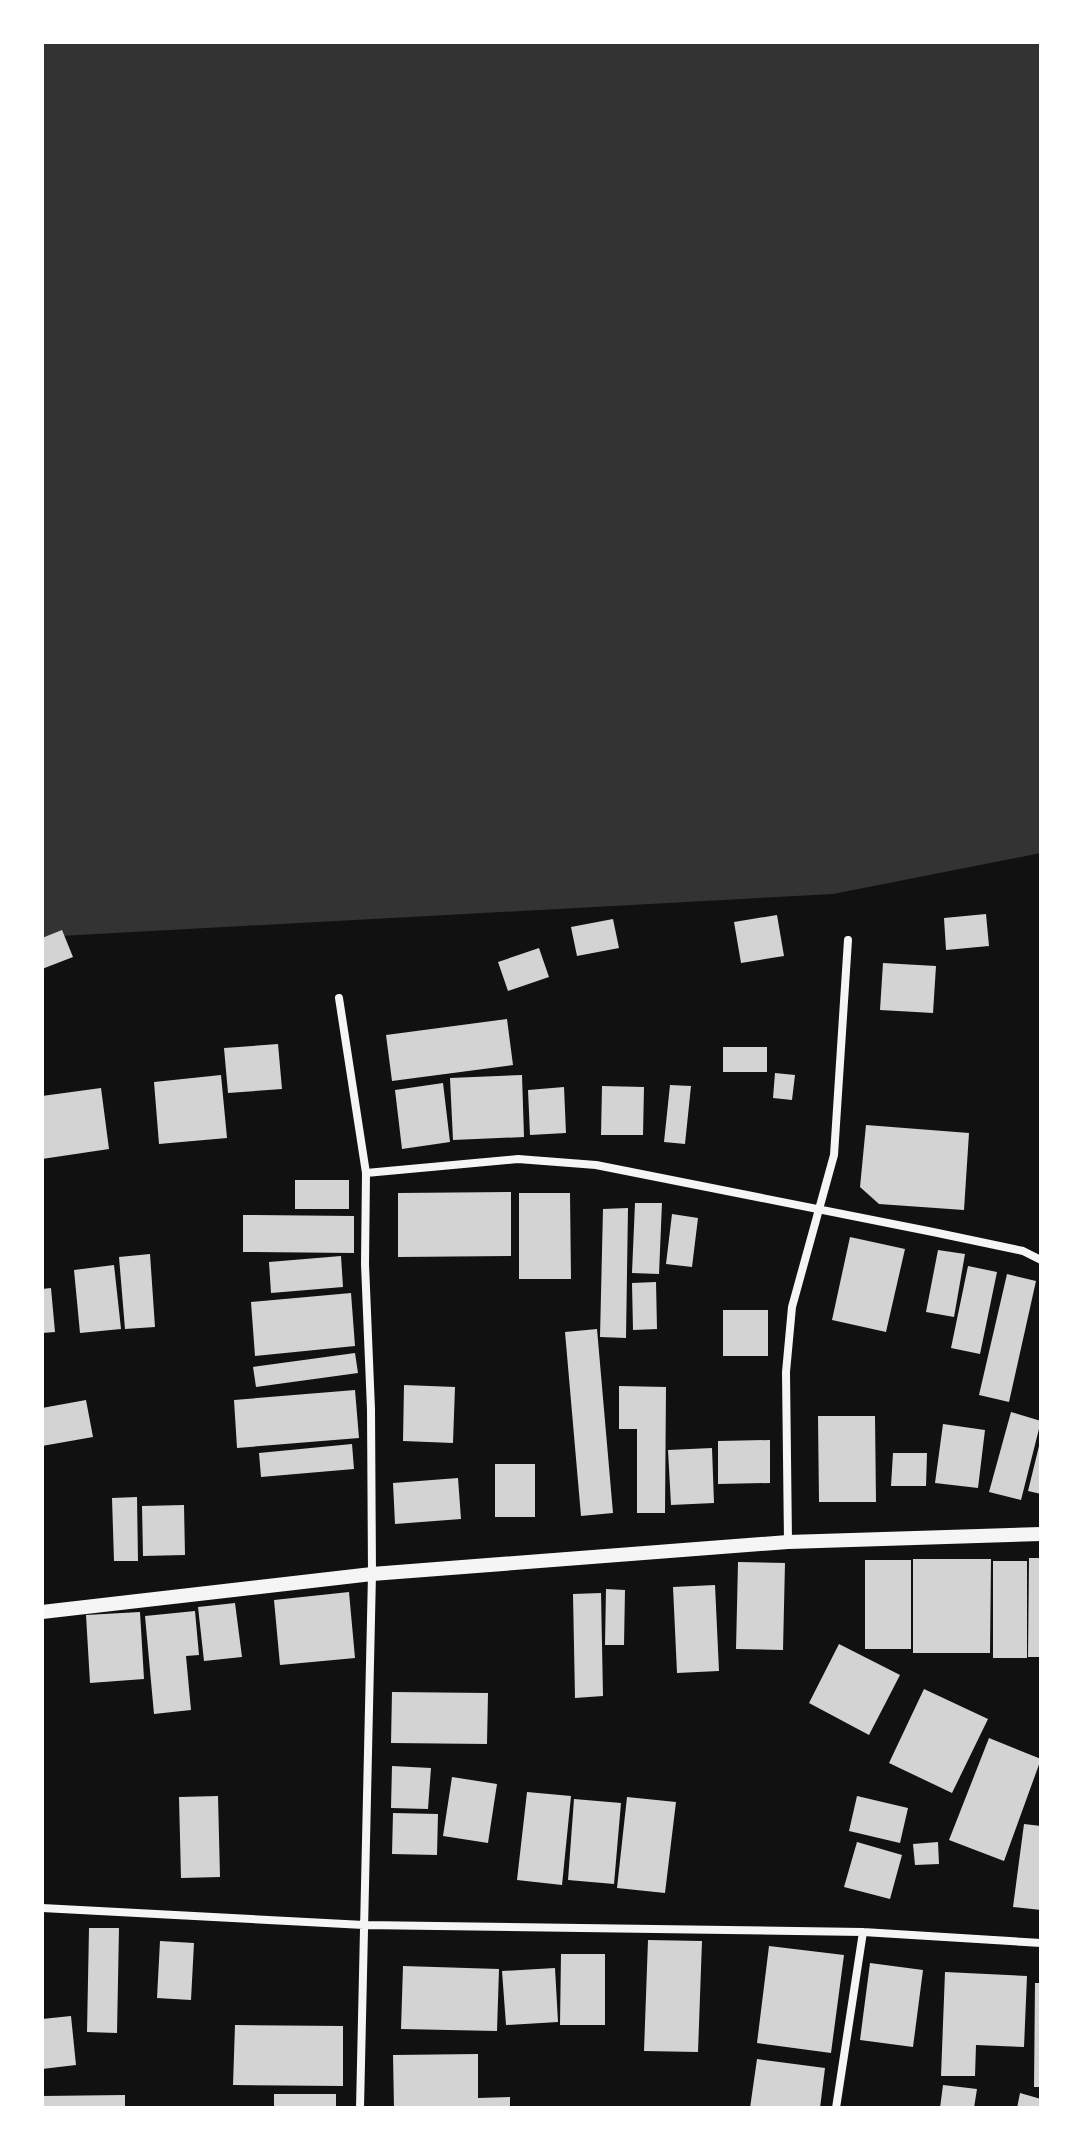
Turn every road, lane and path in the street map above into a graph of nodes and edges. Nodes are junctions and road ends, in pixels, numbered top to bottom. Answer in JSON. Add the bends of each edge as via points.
{"nodes":[{"id":1,"x":848,"y":940,"type":"dead end"},
{"id":2,"x":339,"y":998,"type":"dead end"},
{"id":3,"x":366,"y":1173,"type":"junction"},
{"id":4,"x":822,"y":1209,"type":"junction"},
{"id":5,"x":1041,"y":1260,"type":"edge"},
{"id":6,"x":1041,"y":1534,"type":"edge"},
{"id":7,"x":788,"y":1542,"type":"junction"},
{"id":8,"x":372,"y":1574,"type":"junction"},
{"id":9,"x":42,"y":1612,"type":"edge"},
{"id":10,"x":42,"y":1908,"type":"edge"},
{"id":11,"x":364,"y":1925,"type":"junction"},
{"id":12,"x":863,"y":1932,"type":"junction"},
{"id":13,"x":1041,"y":1943,"type":"edge"},
{"id":14,"x":360,"y":2108,"type":"edge"},
{"id":15,"x":836,"y":2108,"type":"edge"}],
"edges":[{"from":1,"to":4,"type":"street","via":[[834,1155]]},
{"from":2,"to":3,"type":"street"},
{"from":3,"to":4,"type":"street","via":[[518,1159],[596,1165]]},
{"from":3,"to":8,"type":"street"},
{"from":4,"to":5,"type":"street","via":[[1023,1251]]},
{"from":4,"to":7,"type":"street","via":[[791,1320],[786,1372]]},
{"from":6,"to":7,"type":"street"},
{"from":7,"to":8,"type":"street"},
{"from":8,"to":9,"type":"street"},
{"from":8,"to":11,"type":"street"},
{"from":10,"to":11,"type":"street"},
{"from":11,"to":12,"type":"street"},
{"from":11,"to":14,"type":"street"},
{"from":12,"to":13,"type":"street"},
{"from":12,"to":15,"type":"street"}]}
